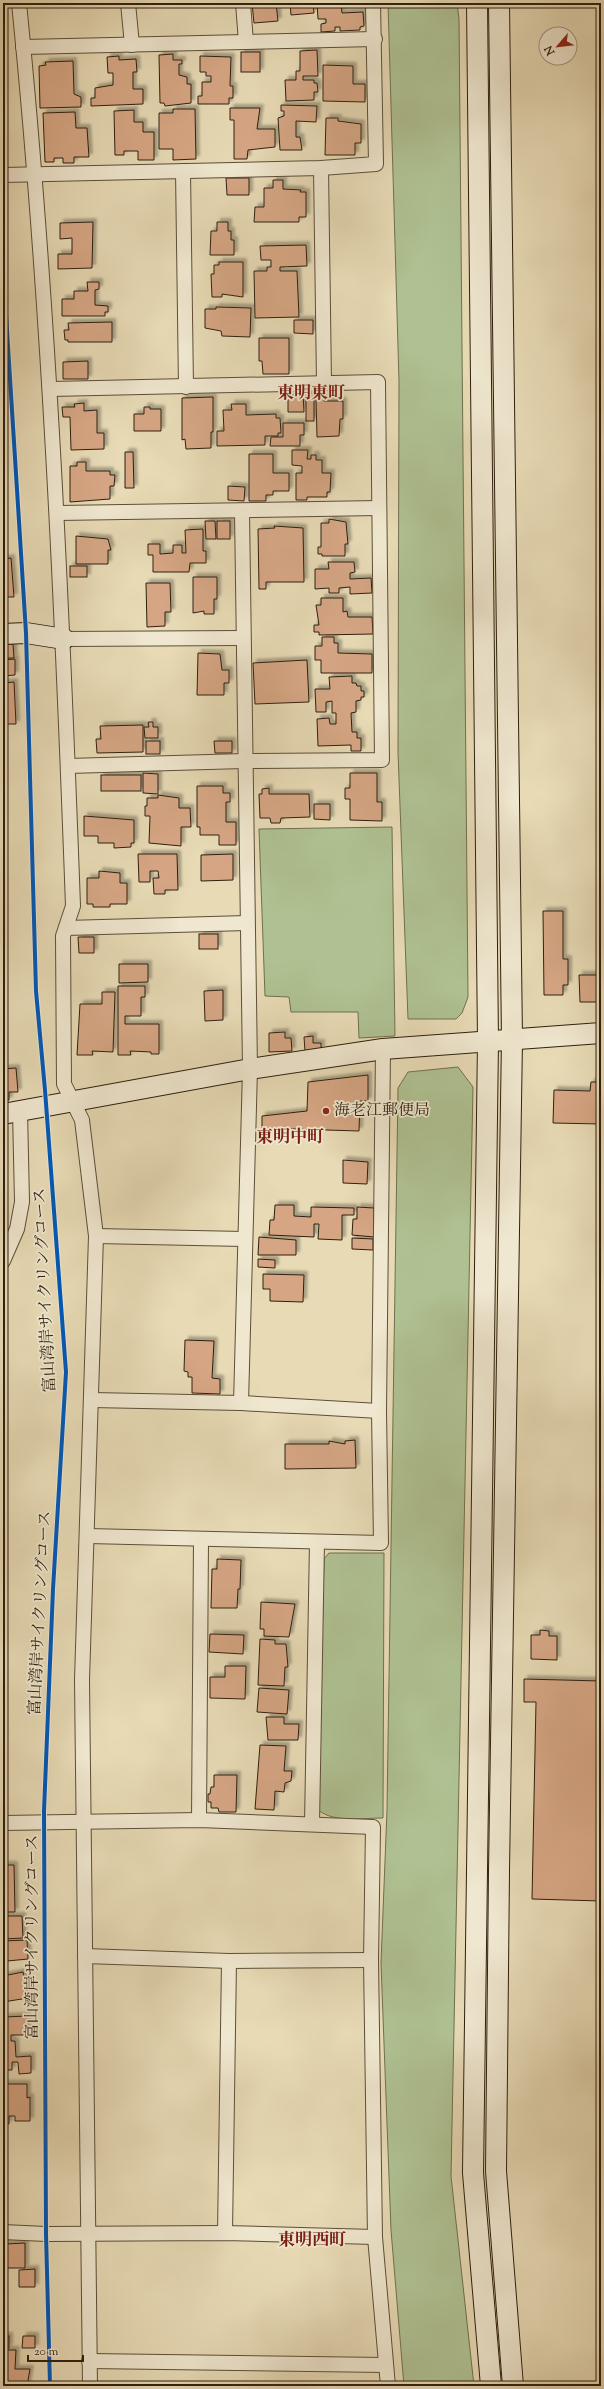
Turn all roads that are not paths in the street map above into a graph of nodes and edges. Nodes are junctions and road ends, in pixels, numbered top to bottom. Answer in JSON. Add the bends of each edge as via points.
{"nodes":[{"id":1,"x":19,"y":3,"type":"edge"},
{"id":2,"x":128,"y":3,"type":"edge"},
{"id":3,"x":243,"y":3,"type":"edge"},
{"id":4,"x":372,"y":3,"type":"edge"},
{"id":5,"x":477,"y":3,"type":"edge"},
{"id":6,"x":499,"y":3,"type":"edge"},
{"id":7,"x":374,"y":39,"type":"junction"},
{"id":8,"x":246,"y":42,"type":"junction"},
{"id":9,"x":132,"y":45,"type":"junction"},
{"id":10,"x":23,"y":47,"type":"junction"},
{"id":11,"x":321,"y":168,"type":"junction"},
{"id":12,"x":182,"y":171,"type":"junction"},
{"id":13,"x":20,"y":174,"type":"edge"},
{"id":14,"x":324,"y":383,"type":"junction"},
{"id":15,"x":186,"y":387,"type":"junction"},
{"id":16,"x":51,"y":389,"type":"junction"},
{"id":17,"x":379,"y":508,"type":"junction"},
{"id":18,"x":242,"y":512,"type":"junction"},
{"id":19,"x":58,"y":513,"type":"junction"},
{"id":20,"x":3,"y":634,"type":"edge"},
{"id":21,"x":54,"y":637,"type":"junction"},
{"id":22,"x":243,"y":638,"type":"junction"},
{"id":23,"x":244,"y":760,"type":"junction"},
{"id":24,"x":68,"y":766,"type":"junction"},
{"id":25,"x":247,"y":923,"type":"junction"},
{"id":26,"x":66,"y":928,"type":"junction"},
{"id":27,"x":601,"y":1033,"type":"edge"},
{"id":28,"x":512,"y":1039,"type":"junction"},
{"id":29,"x":488,"y":1041,"type":"junction"},
{"id":30,"x":383,"y":1049,"type":"junction"},
{"id":31,"x":250,"y":1069,"type":"junction"},
{"id":32,"x":72,"y":1102,"type":"junction"},
{"id":33,"x":12,"y":1112,"type":"edge"},
{"id":34,"x":96,"y":1236,"type":"junction"},
{"id":35,"x":244,"y":1239,"type":"junction"},
{"id":36,"x":3,"y":1261,"type":"edge"},
{"id":37,"x":92,"y":1400,"type":"junction"},
{"id":38,"x":242,"y":1402,"type":"junction"},
{"id":39,"x":380,"y":1411,"type":"junction"},
{"id":40,"x":88,"y":1536,"type":"junction"},
{"id":41,"x":202,"y":1540,"type":"junction"},
{"id":42,"x":317,"y":1542,"type":"junction"},
{"id":43,"x":199,"y":1820,"type":"junction"},
{"id":44,"x":80,"y":1821,"type":"junction"},
{"id":45,"x":3,"y":1823,"type":"edge"},
{"id":46,"x":312,"y":1824,"type":"junction"},
{"id":47,"x":85,"y":1956,"type":"junction"},
{"id":48,"x":370,"y":1960,"type":"junction"},
{"id":49,"x":229,"y":1961,"type":"junction"},
{"id":50,"x":3,"y":2232,"type":"edge"},
{"id":51,"x":225,"y":2233,"type":"junction"},
{"id":52,"x":78,"y":2234,"type":"junction"},
{"id":53,"x":375,"y":2237,"type":"junction"},
{"id":54,"x":89,"y":2361,"type":"junction"},
{"id":55,"x":385,"y":2365,"type":"junction"},
{"id":56,"x":90,"y":2386,"type":"edge"},
{"id":57,"x":388,"y":2386,"type":"edge"},
{"id":58,"x":491,"y":2386,"type":"edge"},
{"id":59,"x":513,"y":2386,"type":"edge"}],
"edges":[{"from":1,"to":10,"type":"street"},
{"from":2,"to":9,"type":"street"},
{"from":3,"to":8,"type":"street"},
{"from":4,"to":7,"type":"street"},
{"from":5,"to":29,"type":"street"},
{"from":6,"to":28,"type":"street"},
{"from":7,"to":8,"type":"street"},
{"from":7,"to":11,"type":"street","via":[[376,164]]},
{"from":8,"to":9,"type":"street"},
{"from":9,"to":10,"type":"street"},
{"from":10,"to":13,"type":"street"},
{"from":11,"to":12,"type":"street"},
{"from":11,"to":14,"type":"street"},
{"from":12,"to":13,"type":"street"},
{"from":12,"to":15,"type":"street"},
{"from":13,"to":16,"type":"street"},
{"from":14,"to":15,"type":"street"},
{"from":14,"to":17,"type":"street","via":[[378,382]]},
{"from":15,"to":16,"type":"street"},
{"from":16,"to":19,"type":"street"},
{"from":17,"to":18,"type":"street"},
{"from":17,"to":23,"type":"street","via":[[382,760]]},
{"from":18,"to":19,"type":"street"},
{"from":18,"to":22,"type":"street"},
{"from":19,"to":21,"type":"street"},
{"from":20,"to":21,"type":"street","via":[[26,633]]},
{"from":21,"to":22,"type":"street"},
{"from":21,"to":24,"type":"street"},
{"from":22,"to":23,"type":"street"},
{"from":23,"to":24,"type":"street"},
{"from":23,"to":25,"type":"street"},
{"from":24,"to":26,"type":"street","via":[[73,906]]},
{"from":25,"to":26,"type":"street"},
{"from":25,"to":31,"type":"street"},
{"from":26,"to":32,"type":"street","via":[[63,936],[64,1084]]},
{"from":27,"to":28,"type":"street"},
{"from":28,"to":29,"type":"street"},
{"from":28,"to":59,"type":"street","via":[[496,2171]]},
{"from":29,"to":30,"type":"street"},
{"from":29,"to":58,"type":"street","via":[[473,2173]]},
{"from":30,"to":31,"type":"street"},
{"from":30,"to":39,"type":"street"},
{"from":31,"to":32,"type":"street"},
{"from":31,"to":35,"type":"street"},
{"from":32,"to":33,"type":"street"},
{"from":32,"to":34,"type":"street","via":[[82,1120]]},
{"from":33,"to":36,"type":"street","via":[[22,1202],[17,1229]]},
{"from":34,"to":35,"type":"street"},
{"from":34,"to":37,"type":"street"},
{"from":35,"to":38,"type":"street"},
{"from":37,"to":38,"type":"street"},
{"from":37,"to":40,"type":"street"},
{"from":38,"to":39,"type":"street"},
{"from":39,"to":42,"type":"street","via":[[381,1543]]},
{"from":40,"to":41,"type":"street"},
{"from":40,"to":44,"type":"street"},
{"from":41,"to":42,"type":"street"},
{"from":41,"to":43,"type":"street"},
{"from":42,"to":46,"type":"street"},
{"from":43,"to":44,"type":"street"},
{"from":43,"to":46,"type":"street"},
{"from":44,"to":45,"type":"street"},
{"from":44,"to":47,"type":"street"},
{"from":46,"to":48,"type":"street","via":[[373,1827]]},
{"from":47,"to":49,"type":"street"},
{"from":47,"to":52,"type":"street"},
{"from":48,"to":49,"type":"street"},
{"from":48,"to":53,"type":"street"},
{"from":49,"to":51,"type":"street"},
{"from":50,"to":52,"type":"street"},
{"from":51,"to":52,"type":"street"},
{"from":51,"to":53,"type":"street"},
{"from":52,"to":54,"type":"street"},
{"from":53,"to":55,"type":"street"},
{"from":54,"to":55,"type":"street"},
{"from":54,"to":56,"type":"street"},
{"from":55,"to":57,"type":"street"}]}
